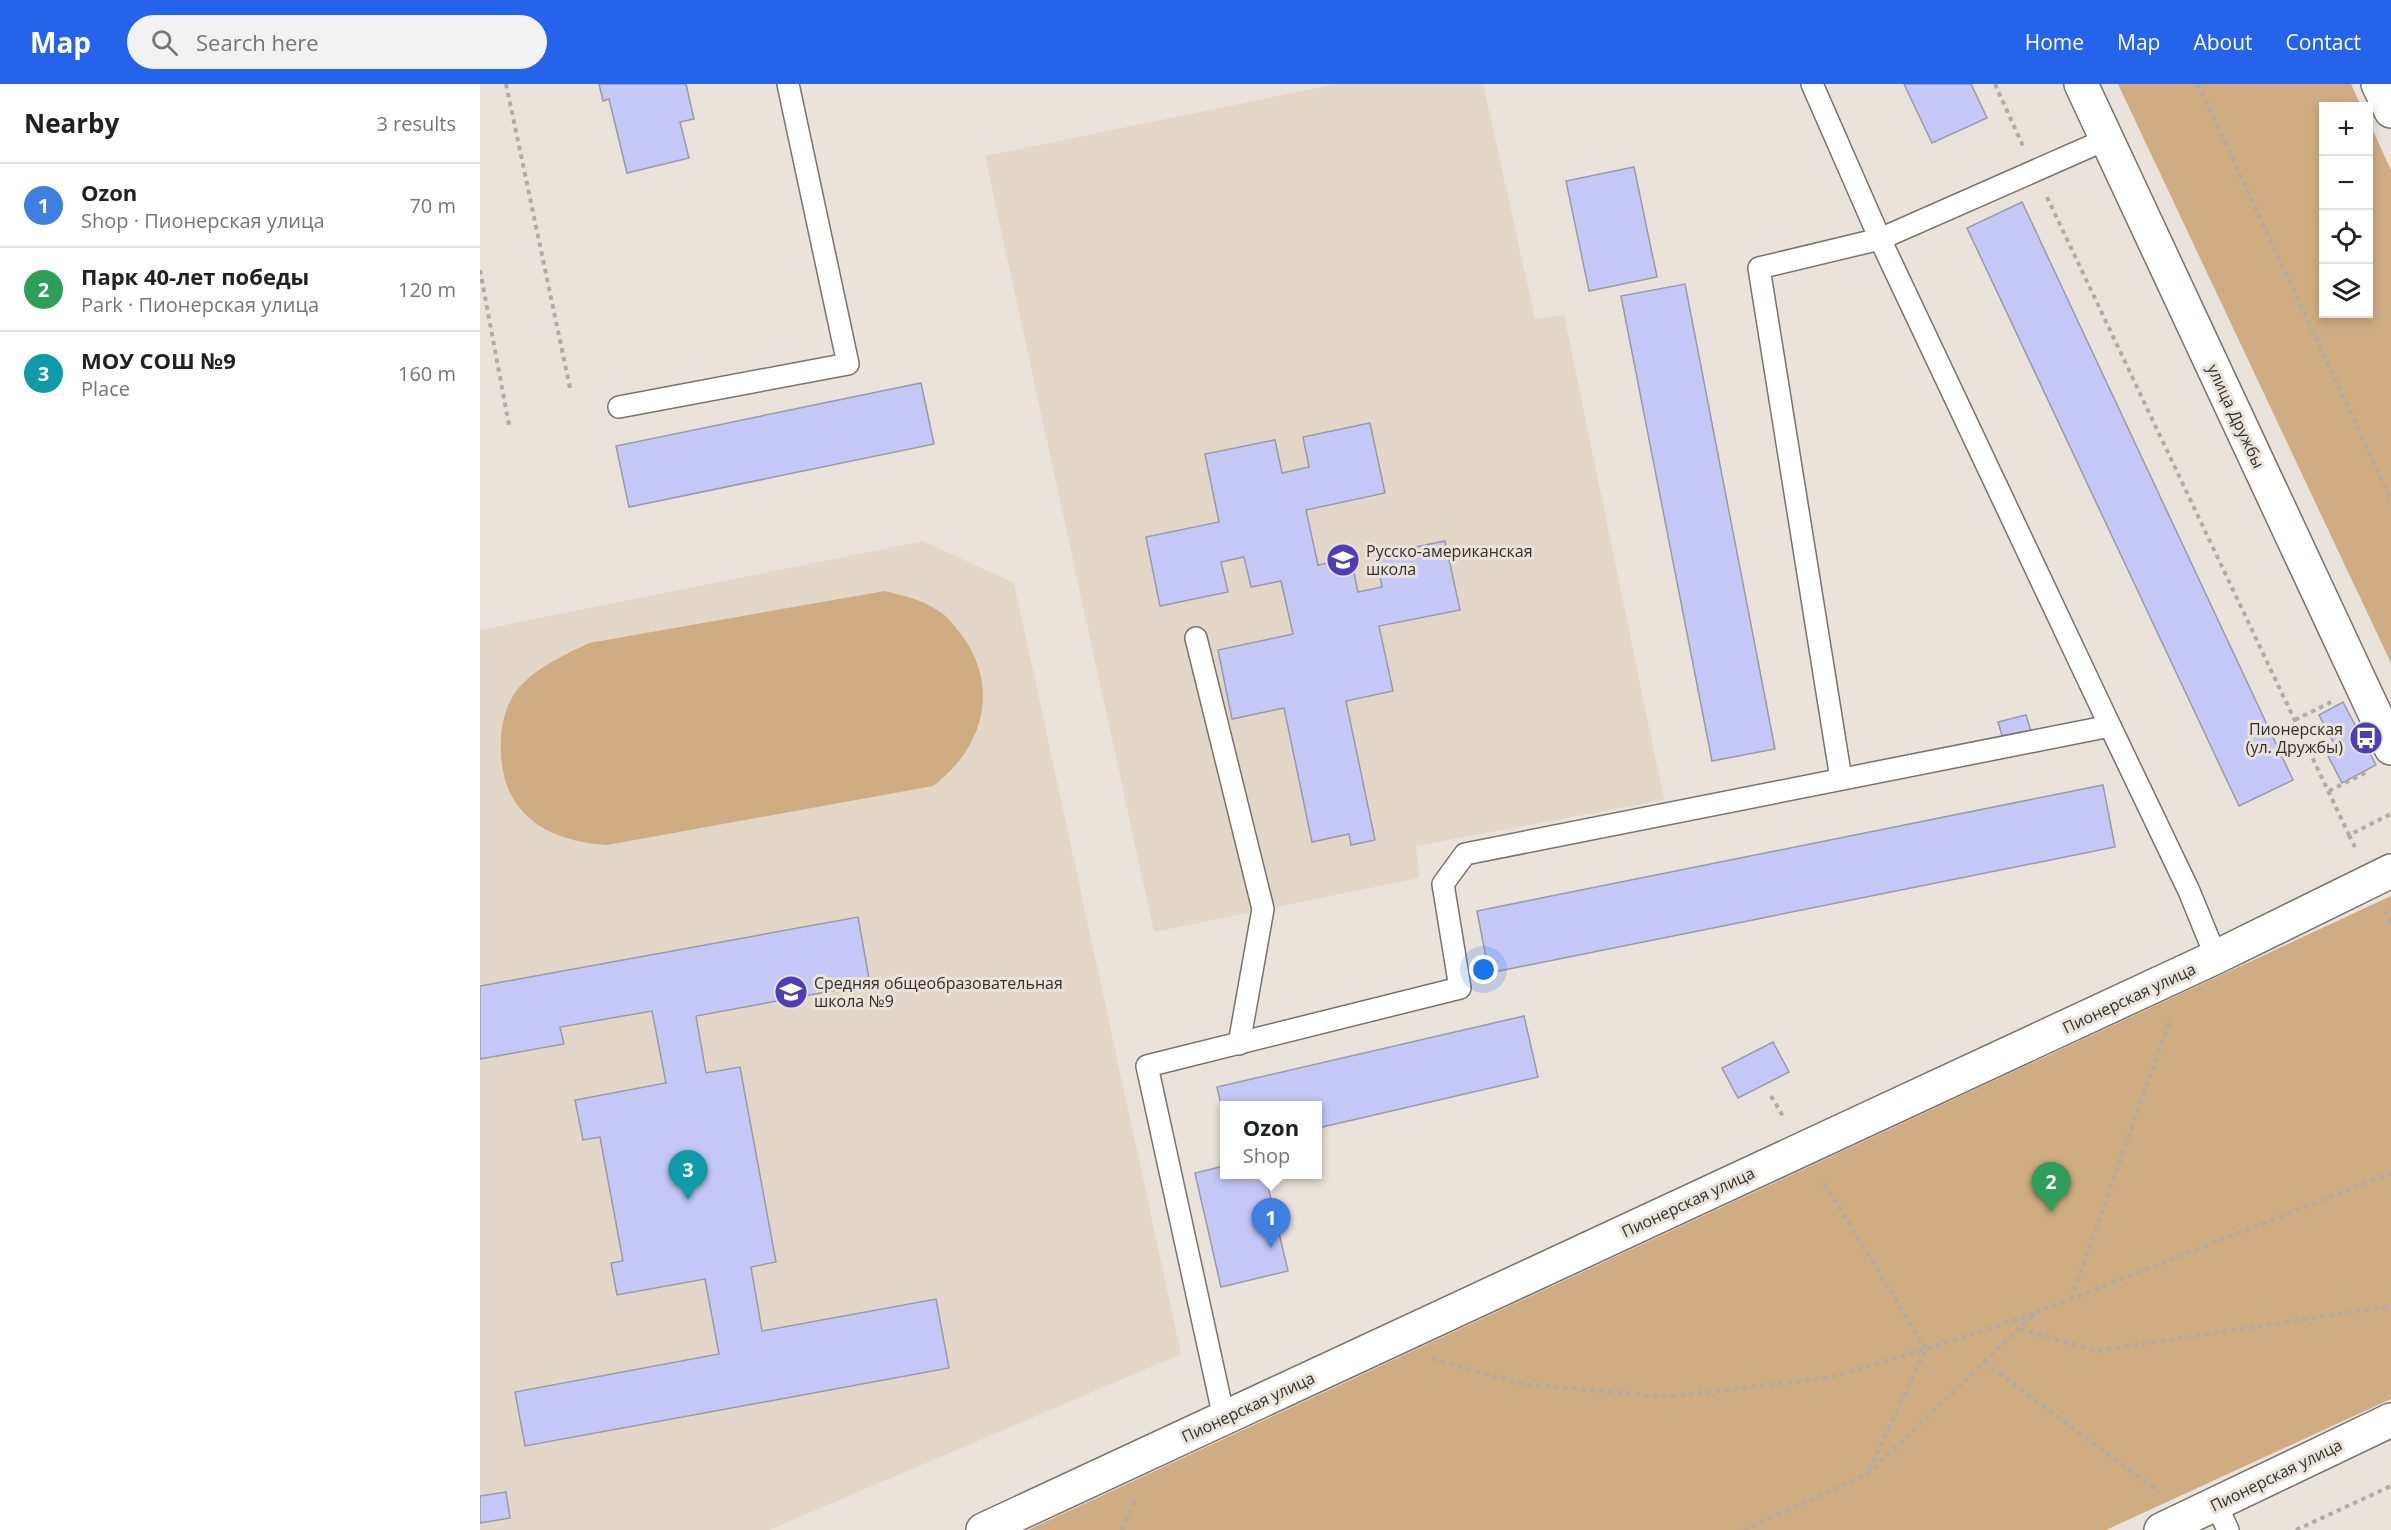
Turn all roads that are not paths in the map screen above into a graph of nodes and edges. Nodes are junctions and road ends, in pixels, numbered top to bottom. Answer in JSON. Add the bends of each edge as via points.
{"nodes":[{"id":1,"x":788,"y":84,"type":"edge"},
{"id":2,"x":1812,"y":84,"type":"edge"},
{"id":3,"x":2081,"y":84,"type":"edge"},
{"id":4,"x":2378,"y":84,"type":"edge"},
{"id":5,"x":2391,"y":111,"type":"edge"},
{"id":6,"x":2107,"y":139,"type":"junction"},
{"id":7,"x":1880,"y":239,"type":"junction"},
{"id":8,"x":619,"y":407,"type":"dead end"},
{"id":9,"x":1196,"y":638,"type":"dead end"},
{"id":10,"x":2110,"y":726,"type":"junction"},
{"id":11,"x":2380,"y":760,"type":"edge"},
{"id":12,"x":1840,"y":779,"type":"junction"},
{"id":13,"x":2391,"y":871,"type":"edge"},
{"id":14,"x":2202,"y":964,"type":"junction"},
{"id":15,"x":1239,"y":1044,"type":"junction"},
{"id":16,"x":1224,"y":1418,"type":"junction"},
{"id":17,"x":2391,"y":1420,"type":"edge"},
{"id":18,"x":2212,"y":1517,"type":"edge"},
{"id":19,"x":984,"y":1530,"type":"edge"},
{"id":20,"x":2161,"y":1530,"type":"edge"}],
"edges":[{"from":1,"to":8,"type":"lane","via":[[848,364]]},
{"from":2,"to":7,"type":"lane"},
{"from":3,"to":6,"type":"street","name":"улица Дружбы"},
{"from":4,"to":5,"type":"street"},
{"from":6,"to":7,"type":"lane"},
{"from":6,"to":11,"type":"street","name":"улица Дружбы"},
{"from":7,"to":10,"type":"lane"},
{"from":7,"to":12,"type":"lane","via":[[1759,268]]},
{"from":9,"to":15,"type":"lane","via":[[1263,909]]},
{"from":10,"to":12,"type":"lane"},
{"from":10,"to":14,"type":"lane","via":[[2189,891]]},
{"from":12,"to":15,"type":"lane","via":[[1466,854],[1443,884],[1460,988]]},
{"from":13,"to":14,"type":"street","name":"Пионерская улица"},
{"from":14,"to":16,"type":"street","name":"Пионерская улица"},
{"from":15,"to":16,"type":"lane","via":[[1147,1066]]},
{"from":16,"to":19,"type":"street","name":"Пионерская улица"},
{"from":17,"to":18,"type":"street","name":"Пионерская улица"},
{"from":18,"to":20,"type":"street","name":"Пионерская улица"}]}
